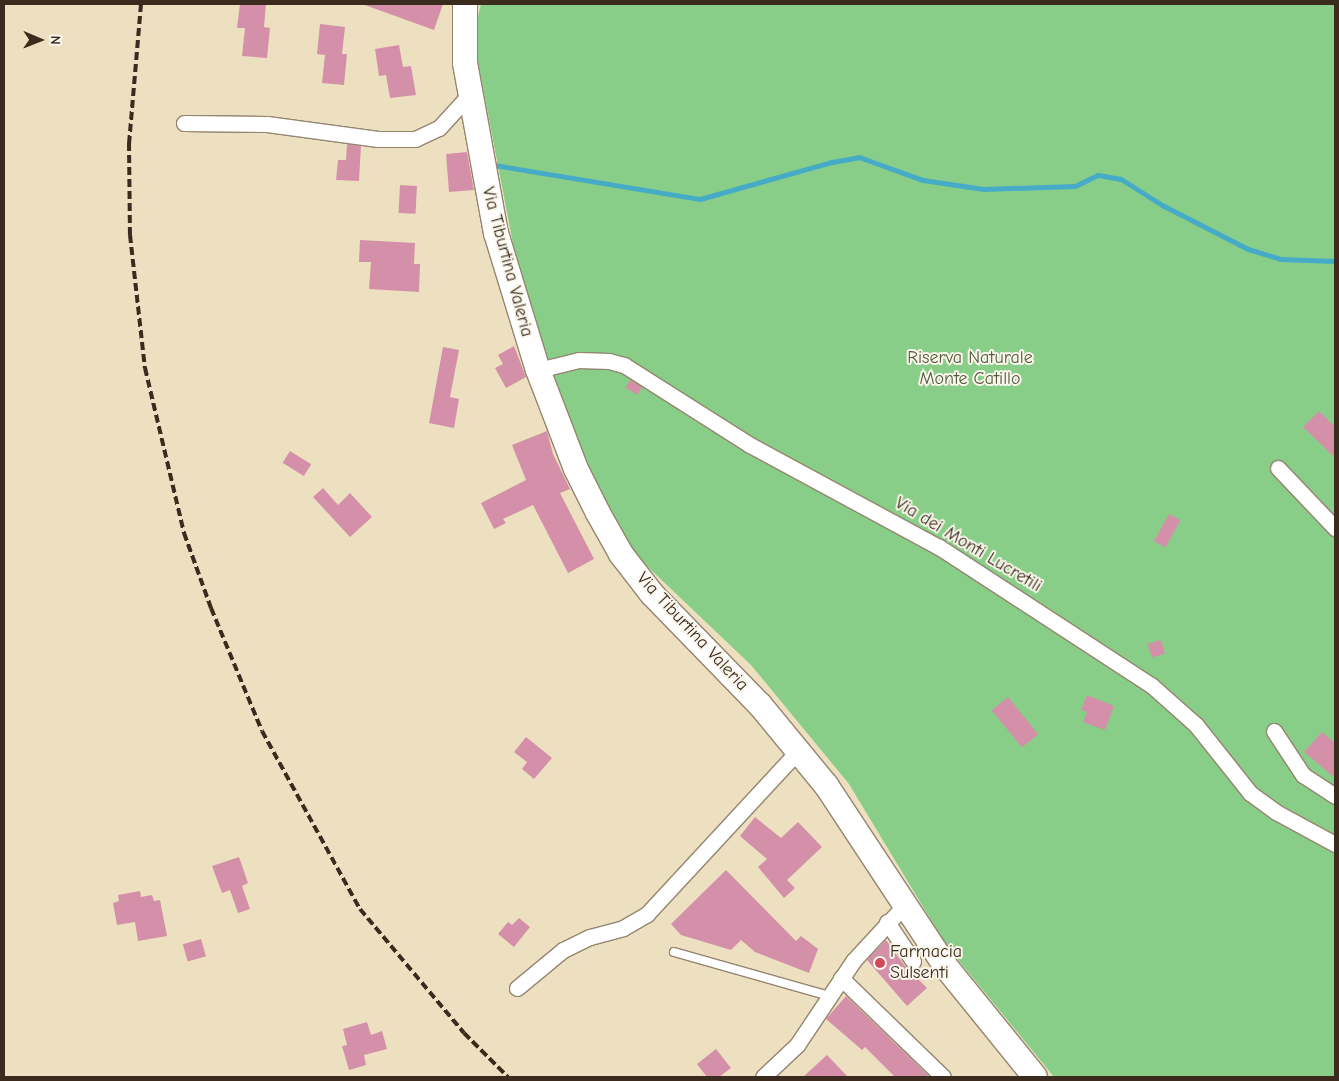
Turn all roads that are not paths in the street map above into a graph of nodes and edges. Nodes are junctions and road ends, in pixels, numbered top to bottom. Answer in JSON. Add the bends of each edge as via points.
{"nodes":[{"id":1,"x":465,"y":4,"type":"edge"},
{"id":2,"x":469,"y":96,"type":"junction"},
{"id":3,"x":184,"y":123,"type":"dead end"},
{"id":4,"x":538,"y":370,"type":"junction"},
{"id":5,"x":1278,"y":468,"type":"dead end"},
{"id":6,"x":1335,"y":528,"type":"edge"},
{"id":7,"x":1274,"y":731,"type":"dead end"},
{"id":8,"x":798,"y":751,"type":"junction"},
{"id":9,"x":1335,"y":796,"type":"edge"},
{"id":10,"x":1335,"y":844,"type":"edge"},
{"id":11,"x":905,"y":905,"type":"junction"},
{"id":12,"x":887,"y":922,"type":"junction"},
{"id":13,"x":674,"y":952,"type":"dead end"},
{"id":14,"x":914,"y":961,"type":"dead end"},
{"id":15,"x":841,"y":978,"type":"junction"},
{"id":16,"x":517,"y":988,"type":"dead end"},
{"id":17,"x":829,"y":996,"type":"junction"},
{"id":18,"x":767,"y":1076,"type":"edge"},
{"id":19,"x":943,"y":1077,"type":"edge"},
{"id":20,"x":1035,"y":1077,"type":"edge"}],
"edges":[{"from":1,"to":2,"type":"main road","name":"Via Tiburtina Valeria","via":[[463,40]]},
{"from":2,"to":3,"type":"street","via":[[439,128],[415,139],[378,139],[267,124]]},
{"from":2,"to":4,"type":"main road","name":"Via Tiburtina Valeria","via":[[496,233]]},
{"from":4,"to":8,"type":"main road","name":"Via Tiburtina Valeria","via":[[576,469],[621,554],[652,594],[739,683]]},
{"from":4,"to":10,"type":"street","name":"Via dei Monti Lucretili","via":[[580,360],[609,361],[624,366],[750,445],[939,547],[1162,693],[1201,730],[1250,793],[1276,812]]},
{"from":5,"to":6,"type":"street"},
{"from":7,"to":9,"type":"street","via":[[1303,775]]},
{"from":8,"to":11,"type":"main road","name":"Via Tiburtina Valeria","via":[[826,785]]},
{"from":8,"to":16,"type":"street","via":[[647,914],[623,928],[590,937],[563,950]]},
{"from":11,"to":12,"type":"street"},
{"from":11,"to":20,"type":"main road","name":"Via Tiburtina Valeria","via":[[946,967]]},
{"from":12,"to":14,"type":"street"},
{"from":12,"to":15,"type":"street"},
{"from":13,"to":17,"type":"lane"},
{"from":15,"to":17,"type":"street"},
{"from":15,"to":19,"type":"street"},
{"from":17,"to":18,"type":"street","via":[[797,1045]]}]}
